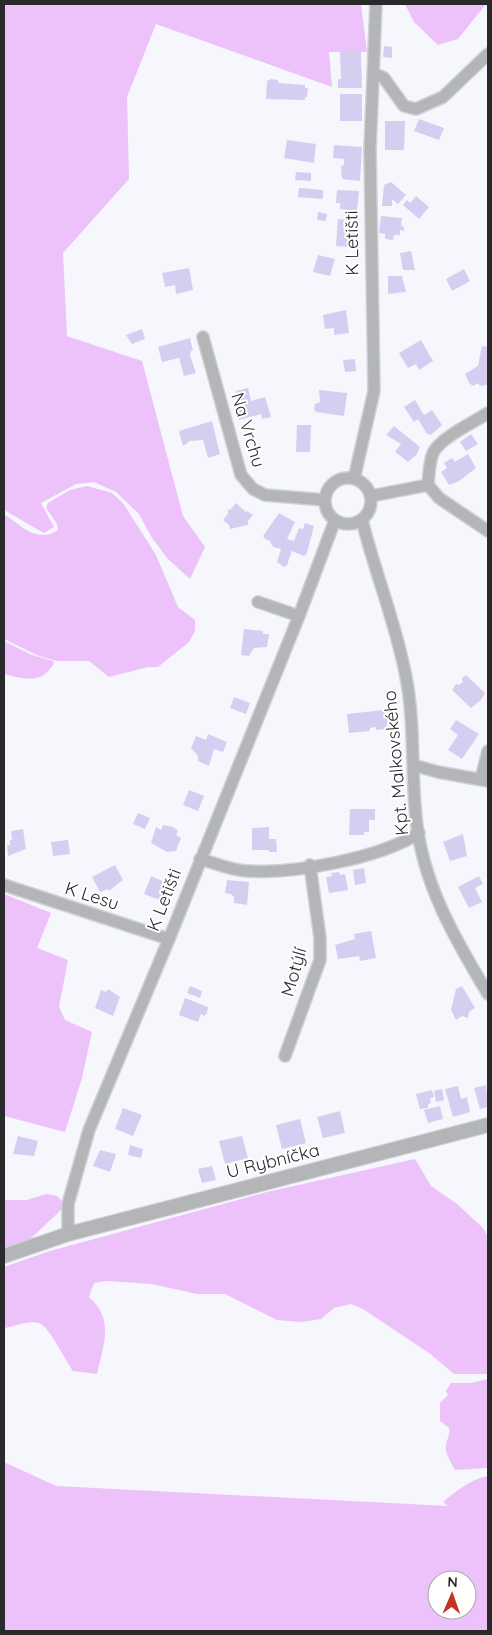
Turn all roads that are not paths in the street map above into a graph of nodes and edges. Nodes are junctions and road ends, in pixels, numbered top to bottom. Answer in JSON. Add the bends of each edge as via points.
{"nodes":[{"id":1,"x":376,"y":4,"type":"edge"},
{"id":2,"x":488,"y":54,"type":"edge"},
{"id":3,"x":374,"y":74,"type":"junction"},
{"id":4,"x":203,"y":337,"type":"dead end"},
{"id":5,"x":488,"y":413,"type":"edge"},
{"id":6,"x":354,"y":479,"type":"junction"},
{"id":7,"x":428,"y":485,"type":"junction"},
{"id":8,"x":371,"y":496,"type":"junction"},
{"id":9,"x":325,"y":500,"type":"junction"},
{"id":10,"x":335,"y":520,"type":"junction"},
{"id":11,"x":362,"y":520,"type":"junction"},
{"id":12,"x":488,"y":531,"type":"edge"},
{"id":13,"x":258,"y":602,"type":"dead end"},
{"id":14,"x":299,"y":616,"type":"junction"},
{"id":15,"x":488,"y":751,"type":"edge"},
{"id":16,"x":412,"y":765,"type":"junction"},
{"id":17,"x":485,"y":780,"type":"edge"},
{"id":18,"x":419,"y":833,"type":"junction"},
{"id":19,"x":200,"y":859,"type":"junction"},
{"id":20,"x":310,"y":866,"type":"junction"},
{"id":21,"x":4,"y":885,"type":"edge"},
{"id":22,"x":169,"y":939,"type":"junction"},
{"id":23,"x":488,"y":994,"type":"edge"},
{"id":24,"x":285,"y":1056,"type":"dead end"},
{"id":25,"x":488,"y":1125,"type":"edge"},
{"id":26,"x":68,"y":1234,"type":"junction"},
{"id":27,"x":4,"y":1256,"type":"edge"}],
"edges":[{"from":1,"to":3,"type":"street","name":"K Letišti"},
{"from":2,"to":3,"type":"street","via":[[443,97],[416,109],[404,106],[384,78]]},
{"from":3,"to":6,"type":"street","name":"K Letišti","via":[[370,149],[374,391]]},
{"from":4,"to":9,"type":"street","name":"Na Vrchu","via":[[241,475],[253,489],[265,495]]},
{"from":5,"to":7,"type":"street","via":[[434,452]]},
{"from":6,"to":8,"type":"street","via":[[364,485]]},
{"from":6,"to":9,"type":"street","via":[[340,480],[330,488]]},
{"from":7,"to":8,"type":"street"},
{"from":7,"to":12,"type":"street","via":[[439,498]]},
{"from":8,"to":11,"type":"street","via":[[370,509]]},
{"from":9,"to":10,"type":"street","via":[[327,512]]},
{"from":10,"to":11,"type":"street","via":[[348,525]]},
{"from":10,"to":14,"type":"street","name":"K Letišti"},
{"from":11,"to":16,"type":"street","name":"Kpt. Malkovského","via":[[404,668],[411,709]]},
{"from":13,"to":14,"type":"street"},
{"from":14,"to":19,"type":"street","name":"K Letišti"},
{"from":15,"to":17,"type":"street"},
{"from":16,"to":17,"type":"street"},
{"from":16,"to":18,"type":"street","name":"Kpt. Malkovského"},
{"from":18,"to":20,"type":"street","via":[[403,843],[359,858]]},
{"from":18,"to":23,"type":"street","name":"Kpt. Malkovského","via":[[431,886]]},
{"from":19,"to":20,"type":"street","via":[[247,872]]},
{"from":19,"to":22,"type":"street","name":"K Letišti"},
{"from":20,"to":24,"type":"street","name":"Motýlí","via":[[320,960]]},
{"from":21,"to":22,"type":"street","name":"K Lesu"},
{"from":22,"to":26,"type":"street","name":"K Letišti","via":[[89,1130],[68,1204]]},
{"from":25,"to":26,"type":"street","name":"U Rybníčka"},
{"from":26,"to":27,"type":"street"}]}
